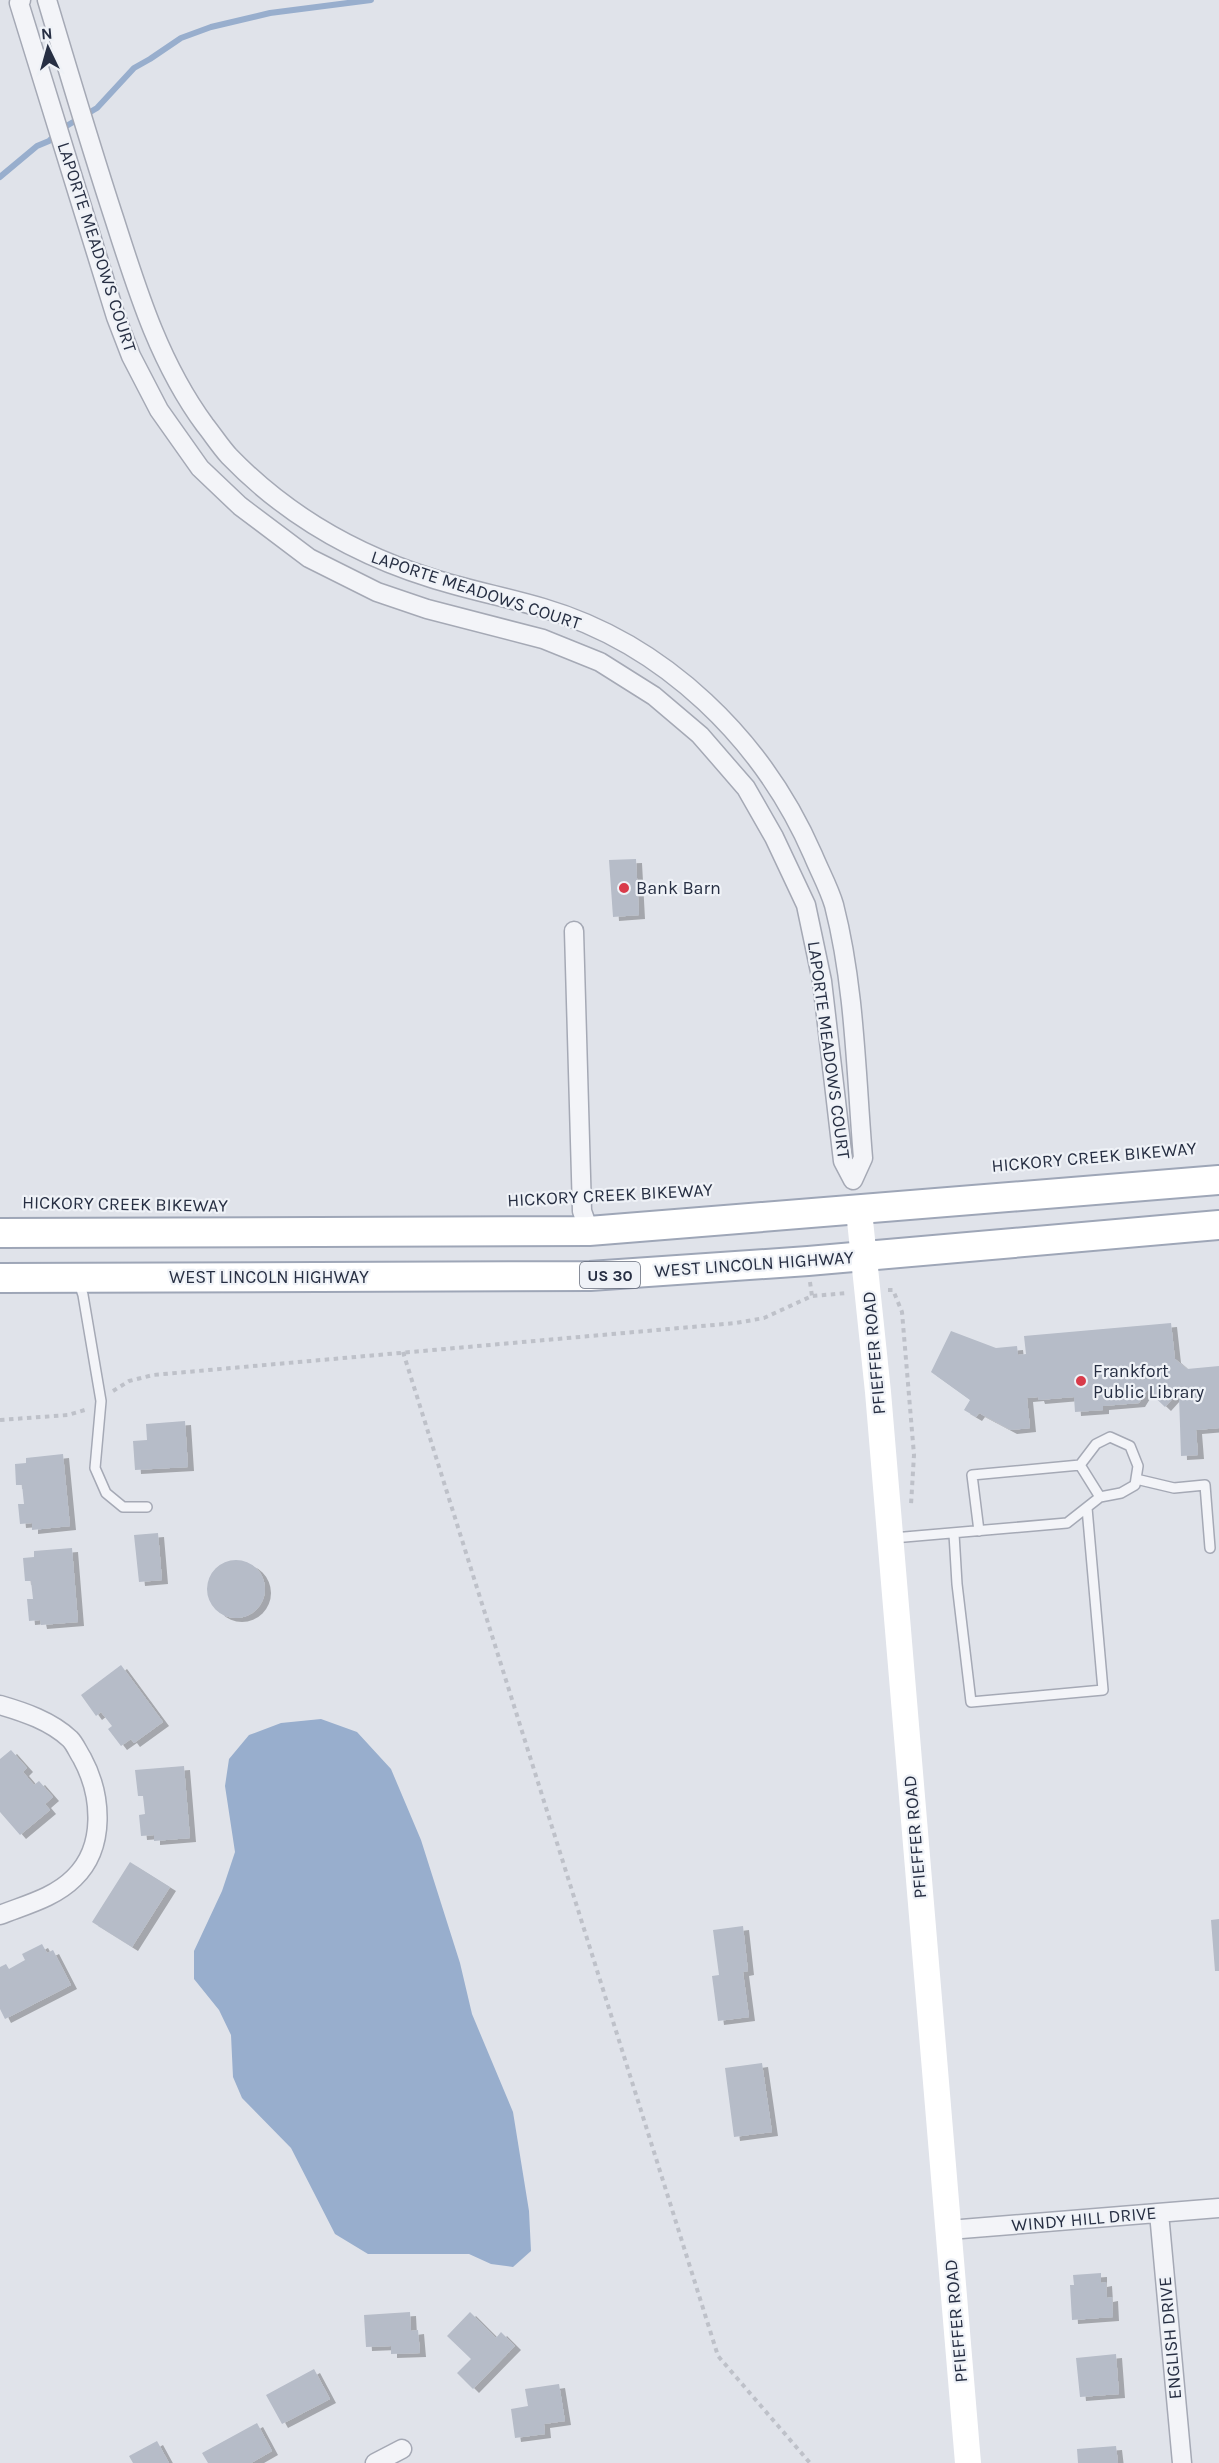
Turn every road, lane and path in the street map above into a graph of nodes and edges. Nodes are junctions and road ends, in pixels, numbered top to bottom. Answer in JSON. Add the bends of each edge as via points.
{"nodes":[{"id":1,"x":21,"y":0,"type":"edge"},
{"id":2,"x":47,"y":0,"type":"edge"},
{"id":3,"x":574,"y":931,"type":"dead end"},
{"id":4,"x":853,"y":1180,"type":"junction"},
{"id":5,"x":1219,"y":1180,"type":"edge"},
{"id":6,"x":859,"y":1211,"type":"junction"},
{"id":7,"x":1219,"y":1225,"type":"edge"},
{"id":8,"x":589,"y":1231,"type":"junction"},
{"id":9,"x":0,"y":1233,"type":"edge"},
{"id":10,"x":865,"y":1255,"type":"junction"},
{"id":11,"x":77,"y":1277,"type":"junction"},
{"id":12,"x":0,"y":1278,"type":"edge"},
{"id":13,"x":893,"y":1290,"type":"dead end"},
{"id":14,"x":812,"y":1296,"type":"dead end"},
{"id":15,"x":403,"y":1352,"type":"junction"},
{"id":16,"x":101,"y":1401,"type":"junction"},
{"id":17,"x":0,"y":1420,"type":"edge"},
{"id":18,"x":1080,"y":1465,"type":"junction"},
{"id":19,"x":1136,"y":1479,"type":"junction"},
{"id":20,"x":1100,"y":1497,"type":"junction"},
{"id":21,"x":147,"y":1507,"type":"dead end"},
{"id":22,"x":1087,"y":1508,"type":"junction"},
{"id":23,"x":979,"y":1531,"type":"junction"},
{"id":24,"x":954,"y":1534,"type":"junction"},
{"id":25,"x":900,"y":1538,"type":"junction"},
{"id":26,"x":1210,"y":1548,"type":"dead end"},
{"id":27,"x":0,"y":1705,"type":"edge"},
{"id":28,"x":0,"y":1916,"type":"edge"},
{"id":29,"x":1219,"y":2208,"type":"edge"},
{"id":30,"x":1159,"y":2213,"type":"junction"},
{"id":31,"x":949,"y":2230,"type":"junction"},
{"id":32,"x":402,"y":2449,"type":"dead end"},
{"id":33,"x":375,"y":2463,"type":"edge"},
{"id":34,"x":810,"y":2463,"type":"edge"},
{"id":35,"x":968,"y":2463,"type":"edge"},
{"id":36,"x":1182,"y":2463,"type":"edge"}],
"edges":[{"from":1,"to":4,"type":"street","name":"LAPORTE MEADOWS COURT","via":[[116,317],[159,410],[200,468],[240,506],[309,558],[377,592],[543,639],[600,662],[654,696],[700,735],[746,788],[806,905],[822,981],[843,1161]]},
{"from":2,"to":4,"type":"street","name":"LAPORTE MEADOWS COURT","via":[[109,204],[158,345],[189,403],[227,454],[274,497],[327,534],[366,555],[432,579],[552,611],[600,630],[652,658],[735,732],[776,783],[797,817],[833,901],[847,971],[863,1158]]},
{"from":3,"to":8,"type":"street","via":[[582,1211]]},
{"from":4,"to":6,"type":"street","name":"LAPORTE MEADOWS COURT"},
{"from":5,"to":6,"type":"main road"},
{"from":6,"to":8,"type":"main road"},
{"from":6,"to":10,"type":"street","name":"PFIEFFER ROAD"},
{"from":7,"to":10,"type":"main road","name":"WEST LINCOLN HIGHWAY","number":"US 30"},
{"from":8,"to":9,"type":"main road"},
{"from":10,"to":11,"type":"main road","name":"WEST LINCOLN HIGHWAY","number":"US 30","via":[[590,1276]]},
{"from":10,"to":25,"type":"street","name":"PFIEFFER ROAD"},
{"from":11,"to":12,"type":"main road","name":"WEST LINCOLN HIGHWAY","number":"US 30"},
{"from":11,"to":16,"type":"lane"},
{"from":13,"to":25,"type":"path","via":[[902,1312],[914,1455]]},
{"from":14,"to":15,"type":"path","via":[[764,1318],[736,1323]]},
{"from":15,"to":16,"type":"path","via":[[153,1375],[129,1381]]},
{"from":15,"to":34,"type":"path","via":[[718,2356]]},
{"from":16,"to":17,"type":"path","via":[[83,1413]]},
{"from":16,"to":21,"type":"lane","via":[[95,1468],[106,1493],[123,1507]]},
{"from":18,"to":19,"type":"lane","via":[[1096,1444],[1110,1437],[1130,1446],[1138,1466]]},
{"from":18,"to":20,"type":"lane"},
{"from":18,"to":23,"type":"lane","via":[[972,1475]]},
{"from":19,"to":20,"type":"lane","via":[[1135,1485],[1121,1493]]},
{"from":19,"to":26,"type":"lane","via":[[1174,1488],[1204,1485]]},
{"from":20,"to":22,"type":"lane"},
{"from":22,"to":23,"type":"lane","via":[[1067,1523]]},
{"from":22,"to":24,"type":"lane","via":[[1103,1690],[971,1702]]},
{"from":23,"to":24,"type":"lane"},
{"from":24,"to":25,"type":"lane"},
{"from":25,"to":31,"type":"street","name":"PFIEFFER ROAD"},
{"from":27,"to":28,"type":"street","via":[[32,1716],[71,1740],[87,1767],[97,1798],[98,1828],[91,1852],[75,1877],[54,1893]]},
{"from":29,"to":30,"type":"street","name":"WINDY HILL DRIVE"},
{"from":30,"to":31,"type":"street","name":"WINDY HILL DRIVE"},
{"from":30,"to":36,"type":"street","name":"ENGLISH DRIVE"},
{"from":31,"to":35,"type":"street","name":"PFIEFFER ROAD"},
{"from":32,"to":33,"type":"street"}]}
